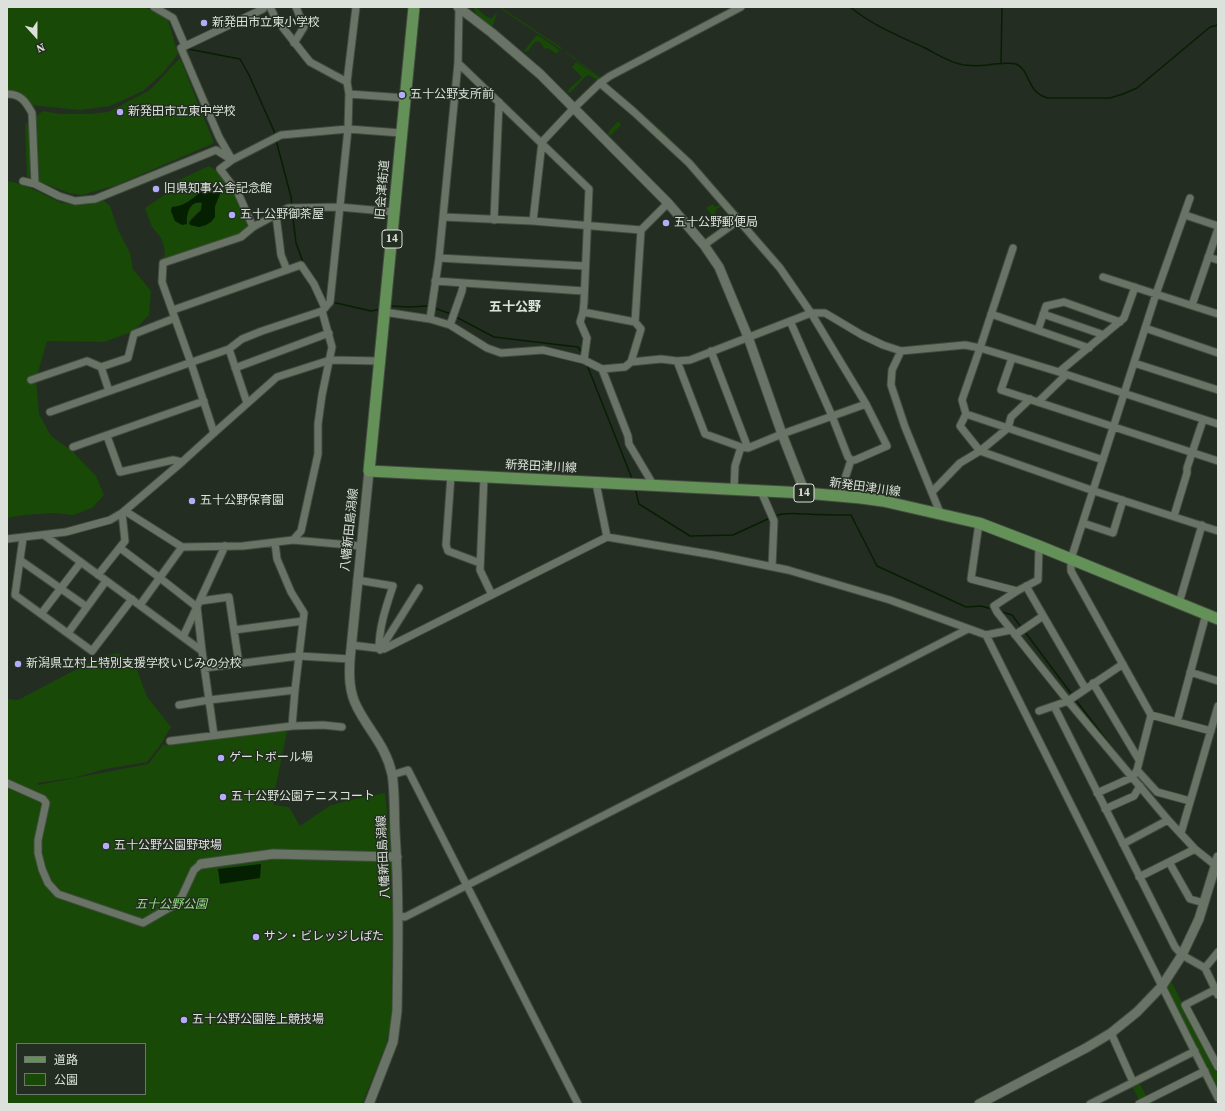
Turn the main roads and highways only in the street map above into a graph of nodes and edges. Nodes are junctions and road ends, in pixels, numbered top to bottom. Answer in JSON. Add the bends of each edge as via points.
{"nodes":[{"id":1,"x":414,"y":7,"type":"edge"},
{"id":2,"x":368,"y":471,"type":"joint"},
{"id":3,"x":1218,"y":619,"type":"edge"}],
"edges":[{"from":1,"to":2,"type":"main road","name":"旧会津街道","number":"14"},
{"from":2,"to":3,"type":"main road","name":"新発田津川線","number":"14","via":[[861,498],[979,523]]}]}
